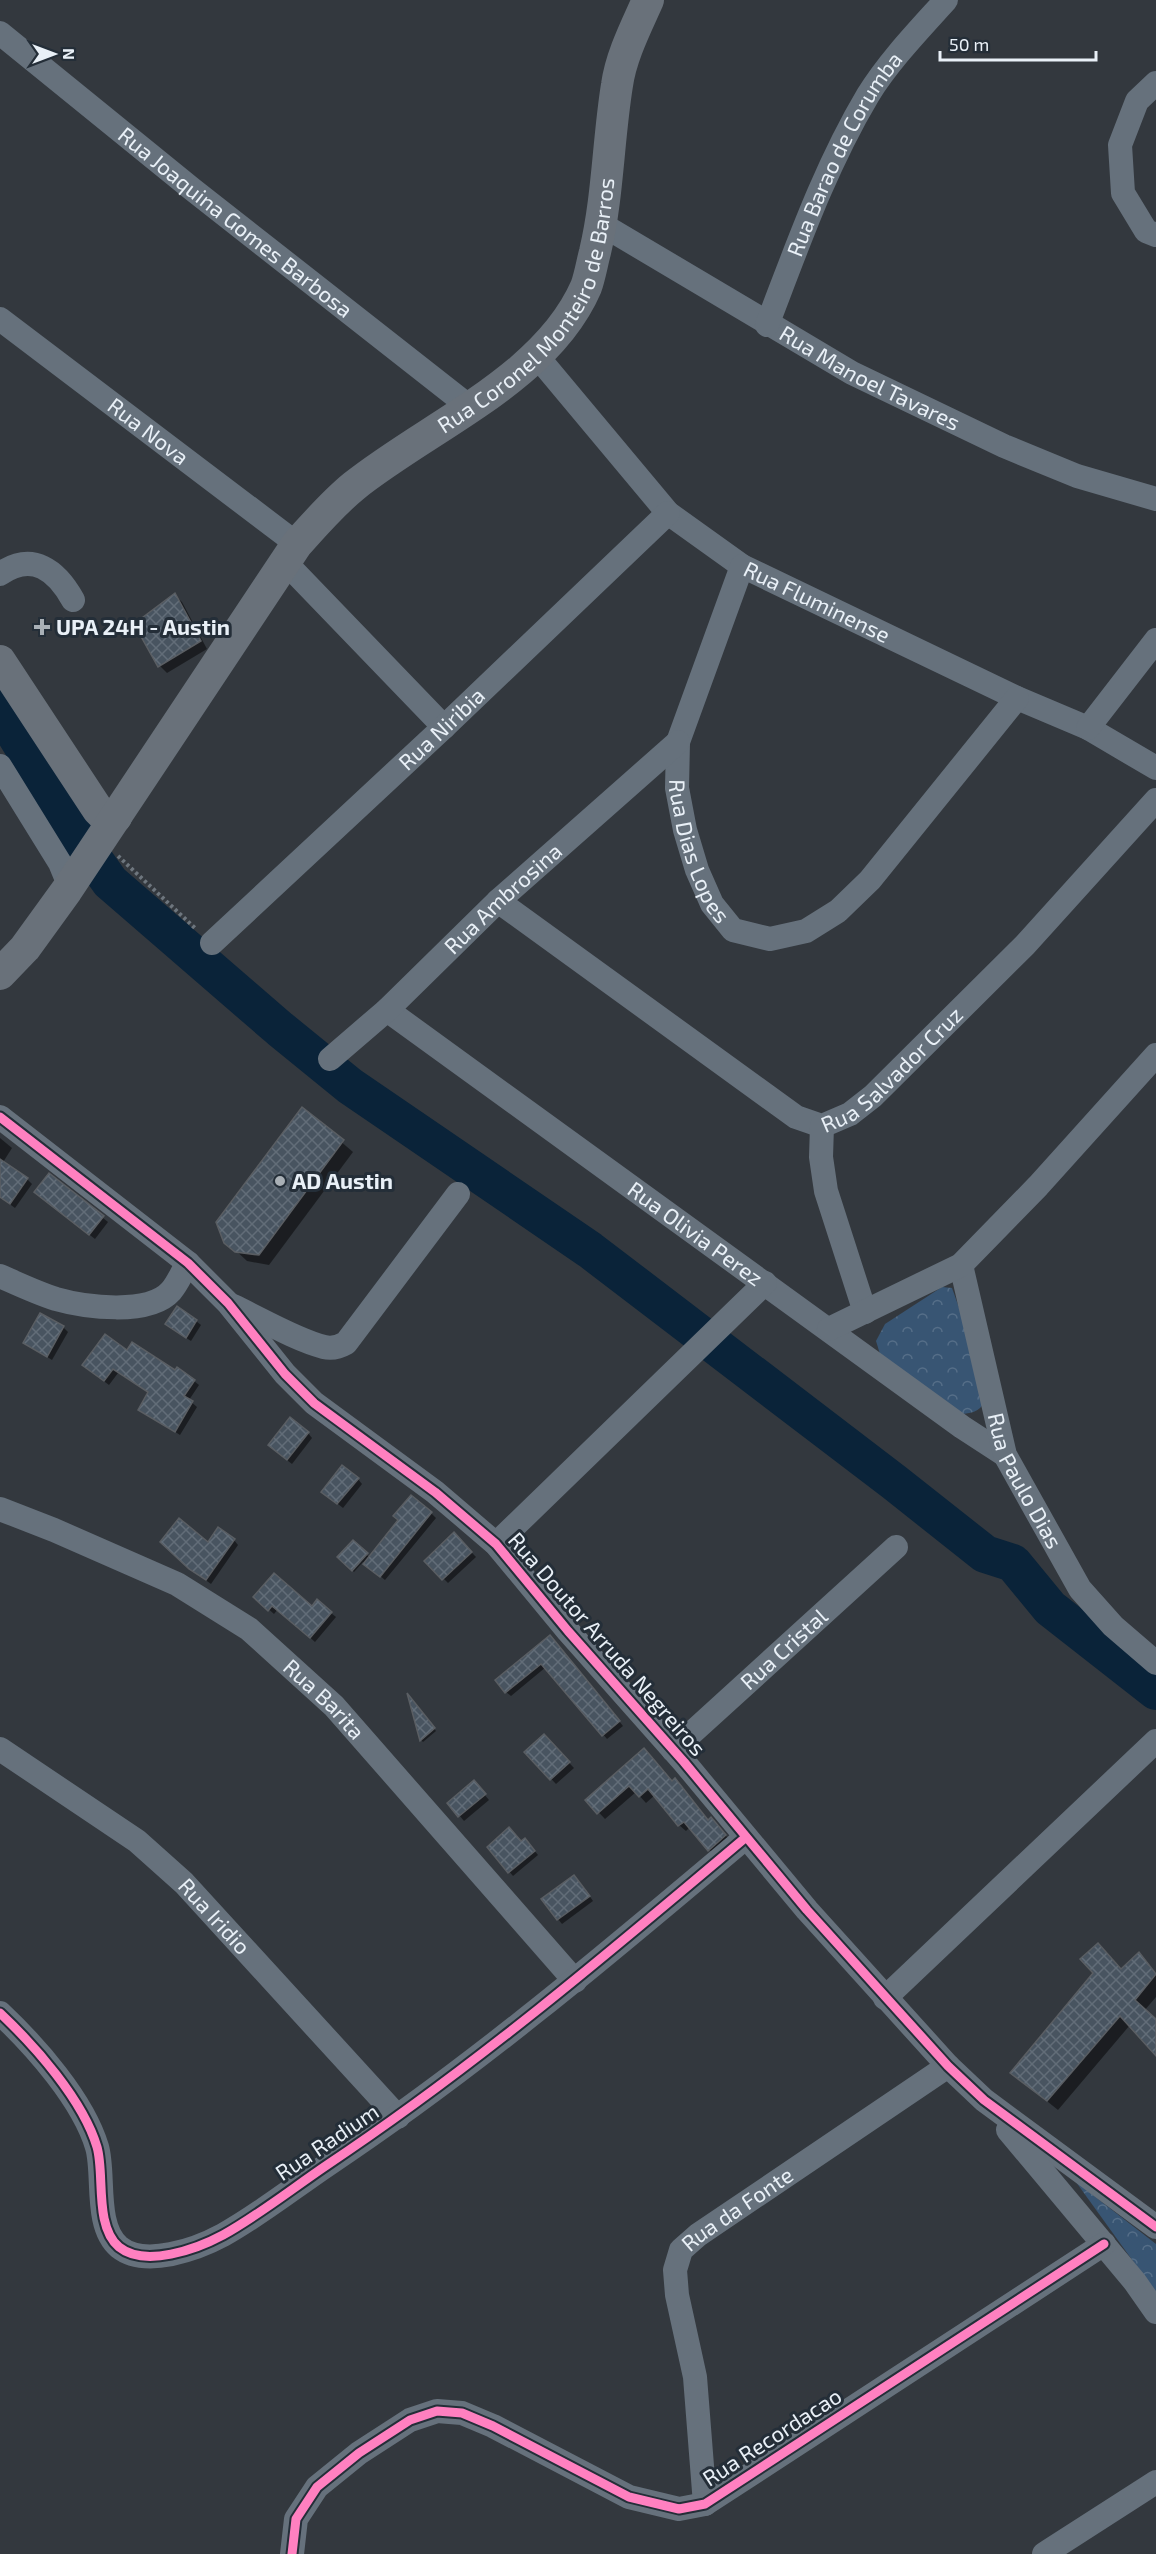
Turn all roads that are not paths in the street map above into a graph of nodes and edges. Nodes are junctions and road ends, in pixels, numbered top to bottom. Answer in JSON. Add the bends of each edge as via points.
{"nodes":[{"id":1,"x":648,"y":0,"type":"edge"},
{"id":2,"x":946,"y":0,"type":"edge"},
{"id":3,"x":0,"y":33,"type":"edge"},
{"id":4,"x":1156,"y":83,"type":"edge"},
{"id":5,"x":601,"y":224,"type":"junction"},
{"id":6,"x":1156,"y":235,"type":"edge"},
{"id":7,"x":0,"y":319,"type":"edge"},
{"id":8,"x":767,"y":324,"type":"junction"},
{"id":9,"x":536,"y":355,"type":"junction"},
{"id":10,"x":471,"y":408,"type":"junction"},
{"id":11,"x":1156,"y":499,"type":"edge"},
{"id":12,"x":668,"y":513,"type":"junction"},
{"id":13,"x":291,"y":553,"type":"junction"},
{"id":14,"x":742,"y":566,"type":"junction"},
{"id":15,"x":0,"y":574,"type":"edge"},
{"id":16,"x":73,"y":600,"type":"dead end"},
{"id":17,"x":1156,"y":640,"type":"edge"},
{"id":18,"x":0,"y":661,"type":"edge"},
{"id":19,"x":1017,"y":698,"type":"junction"},
{"id":20,"x":444,"y":727,"type":"junction"},
{"id":21,"x":1088,"y":728,"type":"junction"},
{"id":22,"x":678,"y":742,"type":"junction"},
{"id":23,"x":0,"y":766,"type":"edge"},
{"id":24,"x":1156,"y":768,"type":"edge"},
{"id":25,"x":1156,"y":800,"type":"edge"},
{"id":26,"x":94,"y":850,"type":"junction"},
{"id":27,"x":498,"y":901,"type":"junction"},
{"id":28,"x":212,"y":943,"type":"road end"},
{"id":29,"x":0,"y":974,"type":"edge"},
{"id":30,"x":387,"y":1010,"type":"junction"},
{"id":31,"x":1156,"y":1054,"type":"edge"},
{"id":32,"x":330,"y":1059,"type":"dead end"},
{"id":33,"x":0,"y":1117,"type":"edge"},
{"id":34,"x":822,"y":1126,"type":"junction"},
{"id":35,"x":458,"y":1194,"type":"dead end"},
{"id":36,"x":188,"y":1263,"type":"junction"},
{"id":37,"x":961,"y":1265,"type":"junction"},
{"id":38,"x":0,"y":1276,"type":"edge"},
{"id":39,"x":765,"y":1283,"type":"junction"},
{"id":40,"x":228,"y":1304,"type":"junction"},
{"id":41,"x":865,"y":1312,"type":"junction"},
{"id":42,"x":829,"y":1329,"type":"junction"},
{"id":43,"x":1005,"y":1455,"type":"junction"},
{"id":44,"x":0,"y":1509,"type":"edge"},
{"id":45,"x":496,"y":1544,"type":"junction"},
{"id":46,"x":896,"y":1547,"type":"dead end"},
{"id":47,"x":1156,"y":1663,"type":"edge"},
{"id":48,"x":1156,"y":1741,"type":"edge"},
{"id":49,"x":0,"y":1749,"type":"edge"},
{"id":50,"x":673,"y":1750,"type":"junction"},
{"id":51,"x":746,"y":1838,"type":"junction"},
{"id":52,"x":575,"y":1981,"type":"junction"},
{"id":53,"x":885,"y":1998,"type":"junction"},
{"id":54,"x":0,"y":2013,"type":"edge"},
{"id":55,"x":948,"y":2066,"type":"junction"},
{"id":56,"x":984,"y":2100,"type":"junction"},
{"id":57,"x":398,"y":2117,"type":"junction"},
{"id":58,"x":1155,"y":2225,"type":"edge"},
{"id":59,"x":1104,"y":2244,"type":"junction"},
{"id":60,"x":1156,"y":2312,"type":"edge"},
{"id":61,"x":1156,"y":2482,"type":"edge"},
{"id":62,"x":705,"y":2504,"type":"junction"},
{"id":63,"x":292,"y":2554,"type":"edge"},
{"id":64,"x":1044,"y":2554,"type":"edge"}],
"edges":[{"from":1,"to":5,"type":"main road","name":"Rua Coronel Monteiro de Barros","via":[[617,83]]},
{"from":2,"to":8,"type":"street","name":"Rua Barao de Corumba","via":[[869,94],[819,189]]},
{"from":3,"to":10,"type":"street","name":"Rua Joaquina Gomes Barbosa"},
{"from":4,"to":6,"type":"street","via":[[1137,101],[1120,145],[1123,193],[1146,231]]},
{"from":5,"to":8,"type":"street","name":"Rua Manoel Tavares"},
{"from":5,"to":9,"type":"main road","name":"Rua Coronel Monteiro de Barros","via":[[586,286],[564,324]]},
{"from":7,"to":13,"type":"street","name":"Rua Nova"},
{"from":8,"to":11,"type":"street","name":"Rua Manoel Tavares","via":[[852,373],[1004,447],[1077,476]]},
{"from":9,"to":10,"type":"main road","name":"Rua Coronel Monteiro de Barros"},
{"from":9,"to":12,"type":"street","name":"Rua Fluminense"},
{"from":10,"to":13,"type":"main road","name":"Rua Coronel Monteiro de Barros","via":[[354,486]]},
{"from":12,"to":14,"type":"street","name":"Rua Fluminense"},
{"from":12,"to":20,"type":"street","name":"Rua Niribia"},
{"from":13,"to":20,"type":"street","name":"Rua Nova"},
{"from":13,"to":26,"type":"main road","name":"Rua Coronel Monteiro de Barros"},
{"from":14,"to":19,"type":"street","name":"Rua Fluminense"},
{"from":14,"to":22,"type":"street","name":"Rua Dias Lopes"},
{"from":15,"to":16,"type":"street","via":[[20,565],[38,565],[64,583]]},
{"from":17,"to":21,"type":"street"},
{"from":18,"to":26,"type":"main road","via":[[103,815]]},
{"from":19,"to":21,"type":"street","name":"Rua Fluminense"},
{"from":19,"to":22,"type":"street","name":"Rua Dias Lopes","via":[[870,880],[838,911],[806,930],[770,939],[733,930],[712,904],[685,830],[677,788]]},
{"from":20,"to":28,"type":"street","name":"Rua Niribia"},
{"from":21,"to":24,"type":"street","name":"Rua Fluminense"},
{"from":22,"to":27,"type":"street","name":"Rua Ambrosina"},
{"from":23,"to":26,"type":"street","via":[[67,880]]},
{"from":25,"to":34,"type":"street","name":"Rua Salvador Cruz","via":[[1025,945],[873,1096],[850,1114]]},
{"from":26,"to":29,"type":"main road","name":"Rua Coronel Monteiro de Barros","via":[[25,948]]},
{"from":27,"to":30,"type":"street","name":"Rua Ambrosina"},
{"from":27,"to":34,"type":"street","name":"Rua Salvador Cruz","via":[[796,1117]]},
{"from":30,"to":32,"type":"street","name":"Rua Ambrosina"},
{"from":30,"to":39,"type":"street","name":"Rua Olivia Perez"},
{"from":31,"to":37,"type":"street"},
{"from":33,"to":36,"type":"street","name":"Rua Doutor Arruda Negreiros"},
{"from":34,"to":41,"type":"street","via":[[820,1157],[826,1191]]},
{"from":35,"to":40,"type":"street","via":[[346,1343],[337,1348],[308,1341]]},
{"from":36,"to":38,"type":"street","via":[[170,1292],[153,1302],[132,1307],[56,1299]]},
{"from":36,"to":40,"type":"street","name":"Rua Doutor Arruda Negreiros"},
{"from":37,"to":41,"type":"street"},
{"from":37,"to":43,"type":"street","name":"Rua Paulo Dias"},
{"from":39,"to":42,"type":"street","name":"Rua Olivia Perez"},
{"from":39,"to":45,"type":"street"},
{"from":40,"to":45,"type":"street","name":"Rua Doutor Arruda Negreiros","via":[[314,1403],[435,1492]]},
{"from":41,"to":42,"type":"street"},
{"from":42,"to":43,"type":"street","name":"Rua Olivia Perez"},
{"from":43,"to":47,"type":"street","name":"Rua Paulo Dias","via":[[1080,1589],[1113,1626]]},
{"from":44,"to":52,"type":"street","name":"Rua Barita","via":[[177,1584],[249,1629],[334,1706]]},
{"from":45,"to":50,"type":"street","name":"Rua Doutor Arruda Negreiros"},
{"from":46,"to":50,"type":"street","name":"Rua Cristal"},
{"from":48,"to":53,"type":"street"},
{"from":49,"to":57,"type":"street","name":"Rua Iridio","via":[[137,1841],[184,1883]]},
{"from":50,"to":51,"type":"street","name":"Rua Doutor Arruda Negreiros"},
{"from":51,"to":52,"type":"street","name":"Rua Radium"},
{"from":51,"to":53,"type":"street","name":"Rua Doutor Arruda Negreiros"},
{"from":52,"to":57,"type":"street","name":"Rua Radium"},
{"from":53,"to":55,"type":"street","name":"Rua Doutor Arruda Negreiros"},
{"from":54,"to":57,"type":"street","name":"Rua Radium","via":[[79,2106],[98,2148],[102,2206],[108,2227],[117,2246],[132,2254],[167,2255],[222,2235]]},
{"from":55,"to":56,"type":"street","name":"Rua Doutor Arruda Negreiros"},
{"from":55,"to":62,"type":"street","name":"Rua da Fonte","via":[[681,2250],[675,2270],[677,2295],[695,2377]]},
{"from":56,"to":58,"type":"street","name":"Rua Doutor Arruda Negreiros"},
{"from":56,"to":59,"type":"street"},
{"from":59,"to":60,"type":"street"},
{"from":59,"to":62,"type":"street","name":"Rua Recordacao"},
{"from":61,"to":64,"type":"street"},
{"from":62,"to":63,"type":"street","name":"Rua Recordacao","via":[[679,2509],[629,2497],[493,2426],[462,2413],[437,2411],[401,2425],[359,2452],[317,2487],[296,2519]]}]}
